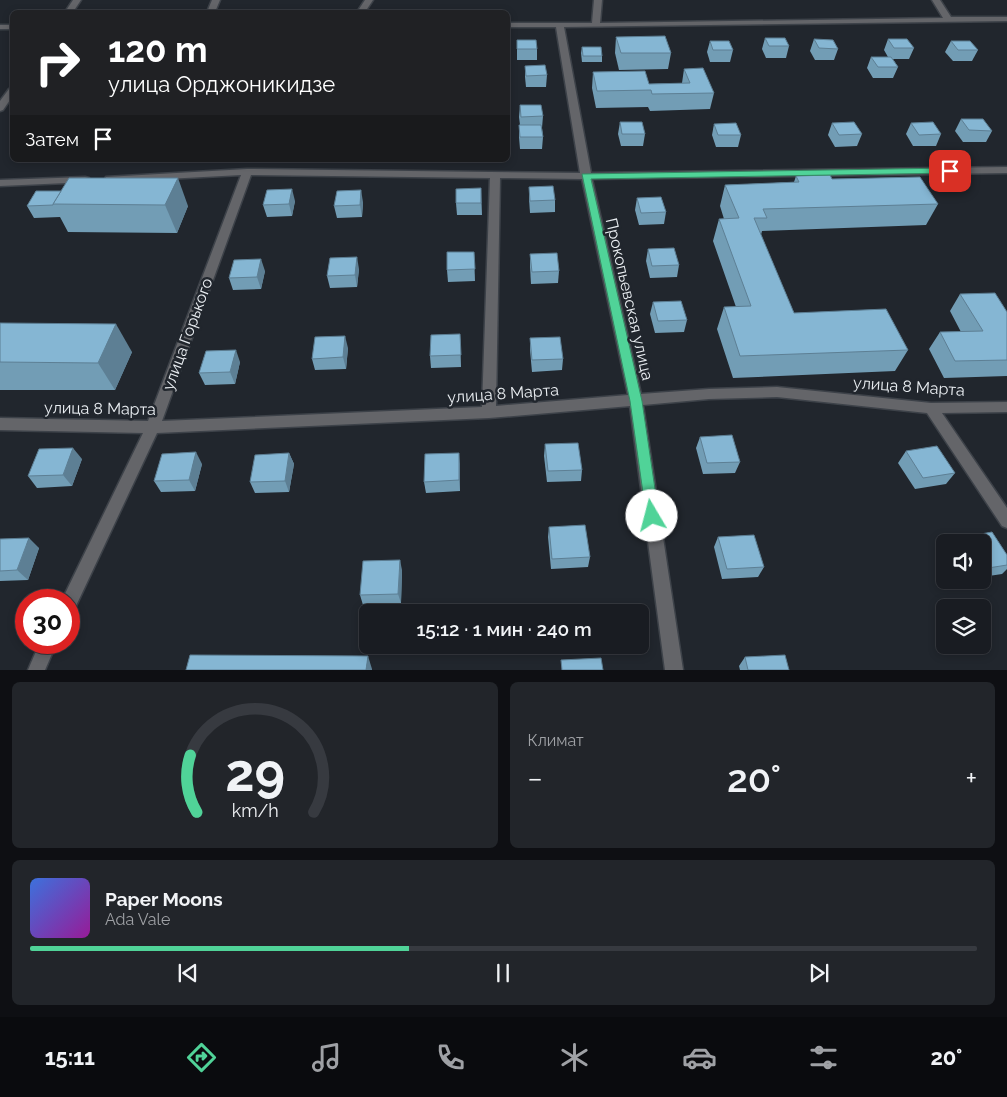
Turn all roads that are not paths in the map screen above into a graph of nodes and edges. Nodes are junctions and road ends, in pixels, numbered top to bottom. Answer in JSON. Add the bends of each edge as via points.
{"nodes":[{"id":1,"x":598,"y":0,"type":"edge"},
{"id":2,"x":936,"y":0,"type":"edge"},
{"id":3,"x":948,"y":19,"type":"junction"},
{"id":4,"x":1007,"y":19,"type":"edge"},
{"id":5,"x":510,"y":24,"type":"edge"},
{"id":6,"x":560,"y":25,"type":"junction"},
{"id":7,"x":596,"y":25,"type":"junction"},
{"id":8,"x":10,"y":94,"type":"edge"},
{"id":9,"x":0,"y":108,"type":"edge"},
{"id":10,"x":1007,"y":170,"type":"edge"},
{"id":11,"x":247,"y":172,"type":"junction"},
{"id":12,"x":495,"y":175,"type":"junction"},
{"id":13,"x":586,"y":176,"type":"junction"},
{"id":14,"x":0,"y":184,"type":"edge"},
{"id":15,"x":636,"y":401,"type":"junction"},
{"id":16,"x":1007,"y":407,"type":"edge"},
{"id":17,"x":931,"y":408,"type":"junction"},
{"id":18,"x":489,"y":412,"type":"junction"},
{"id":19,"x":0,"y":424,"type":"edge"},
{"id":20,"x":153,"y":427,"type":"junction"},
{"id":21,"x":1007,"y":520,"type":"edge"},
{"id":22,"x":75,"y":589,"type":"edge"},
{"id":23,"x":43,"y":654,"type":"edge"},
{"id":24,"x":36,"y":670,"type":"edge"},
{"id":25,"x":674,"y":670,"type":"edge"}],
"edges":[{"from":1,"to":7,"type":"street"},
{"from":2,"to":3,"type":"street"},
{"from":3,"to":4,"type":"street"},
{"from":3,"to":7,"type":"street"},
{"from":5,"to":6,"type":"street"},
{"from":6,"to":7,"type":"street"},
{"from":6,"to":13,"type":"street","name":"Прокопьевская улица"},
{"from":8,"to":9,"type":"street"},
{"from":10,"to":13,"type":"street"},
{"from":11,"to":12,"type":"street"},
{"from":11,"to":14,"type":"street"},
{"from":11,"to":20,"type":"street","name":"улица Горького"},
{"from":12,"to":13,"type":"street"},
{"from":12,"to":18,"type":"street"},
{"from":13,"to":15,"type":"street","name":"Прокопьевская улица"},
{"from":15,"to":17,"type":"street","name":"улица 8 Марта","via":[[777,392]]},
{"from":15,"to":18,"type":"street","name":"улица 8 Марта"},
{"from":15,"to":25,"type":"street","name":"Прокопьевская улица"},
{"from":16,"to":17,"type":"street","name":"улица 8 Марта"},
{"from":17,"to":21,"type":"street"},
{"from":18,"to":20,"type":"street","name":"улица 8 Марта"},
{"from":19,"to":20,"type":"street","name":"улица 8 Марта"},
{"from":20,"to":22,"type":"street","name":"улица Горького"},
{"from":23,"to":24,"type":"street"}]}
